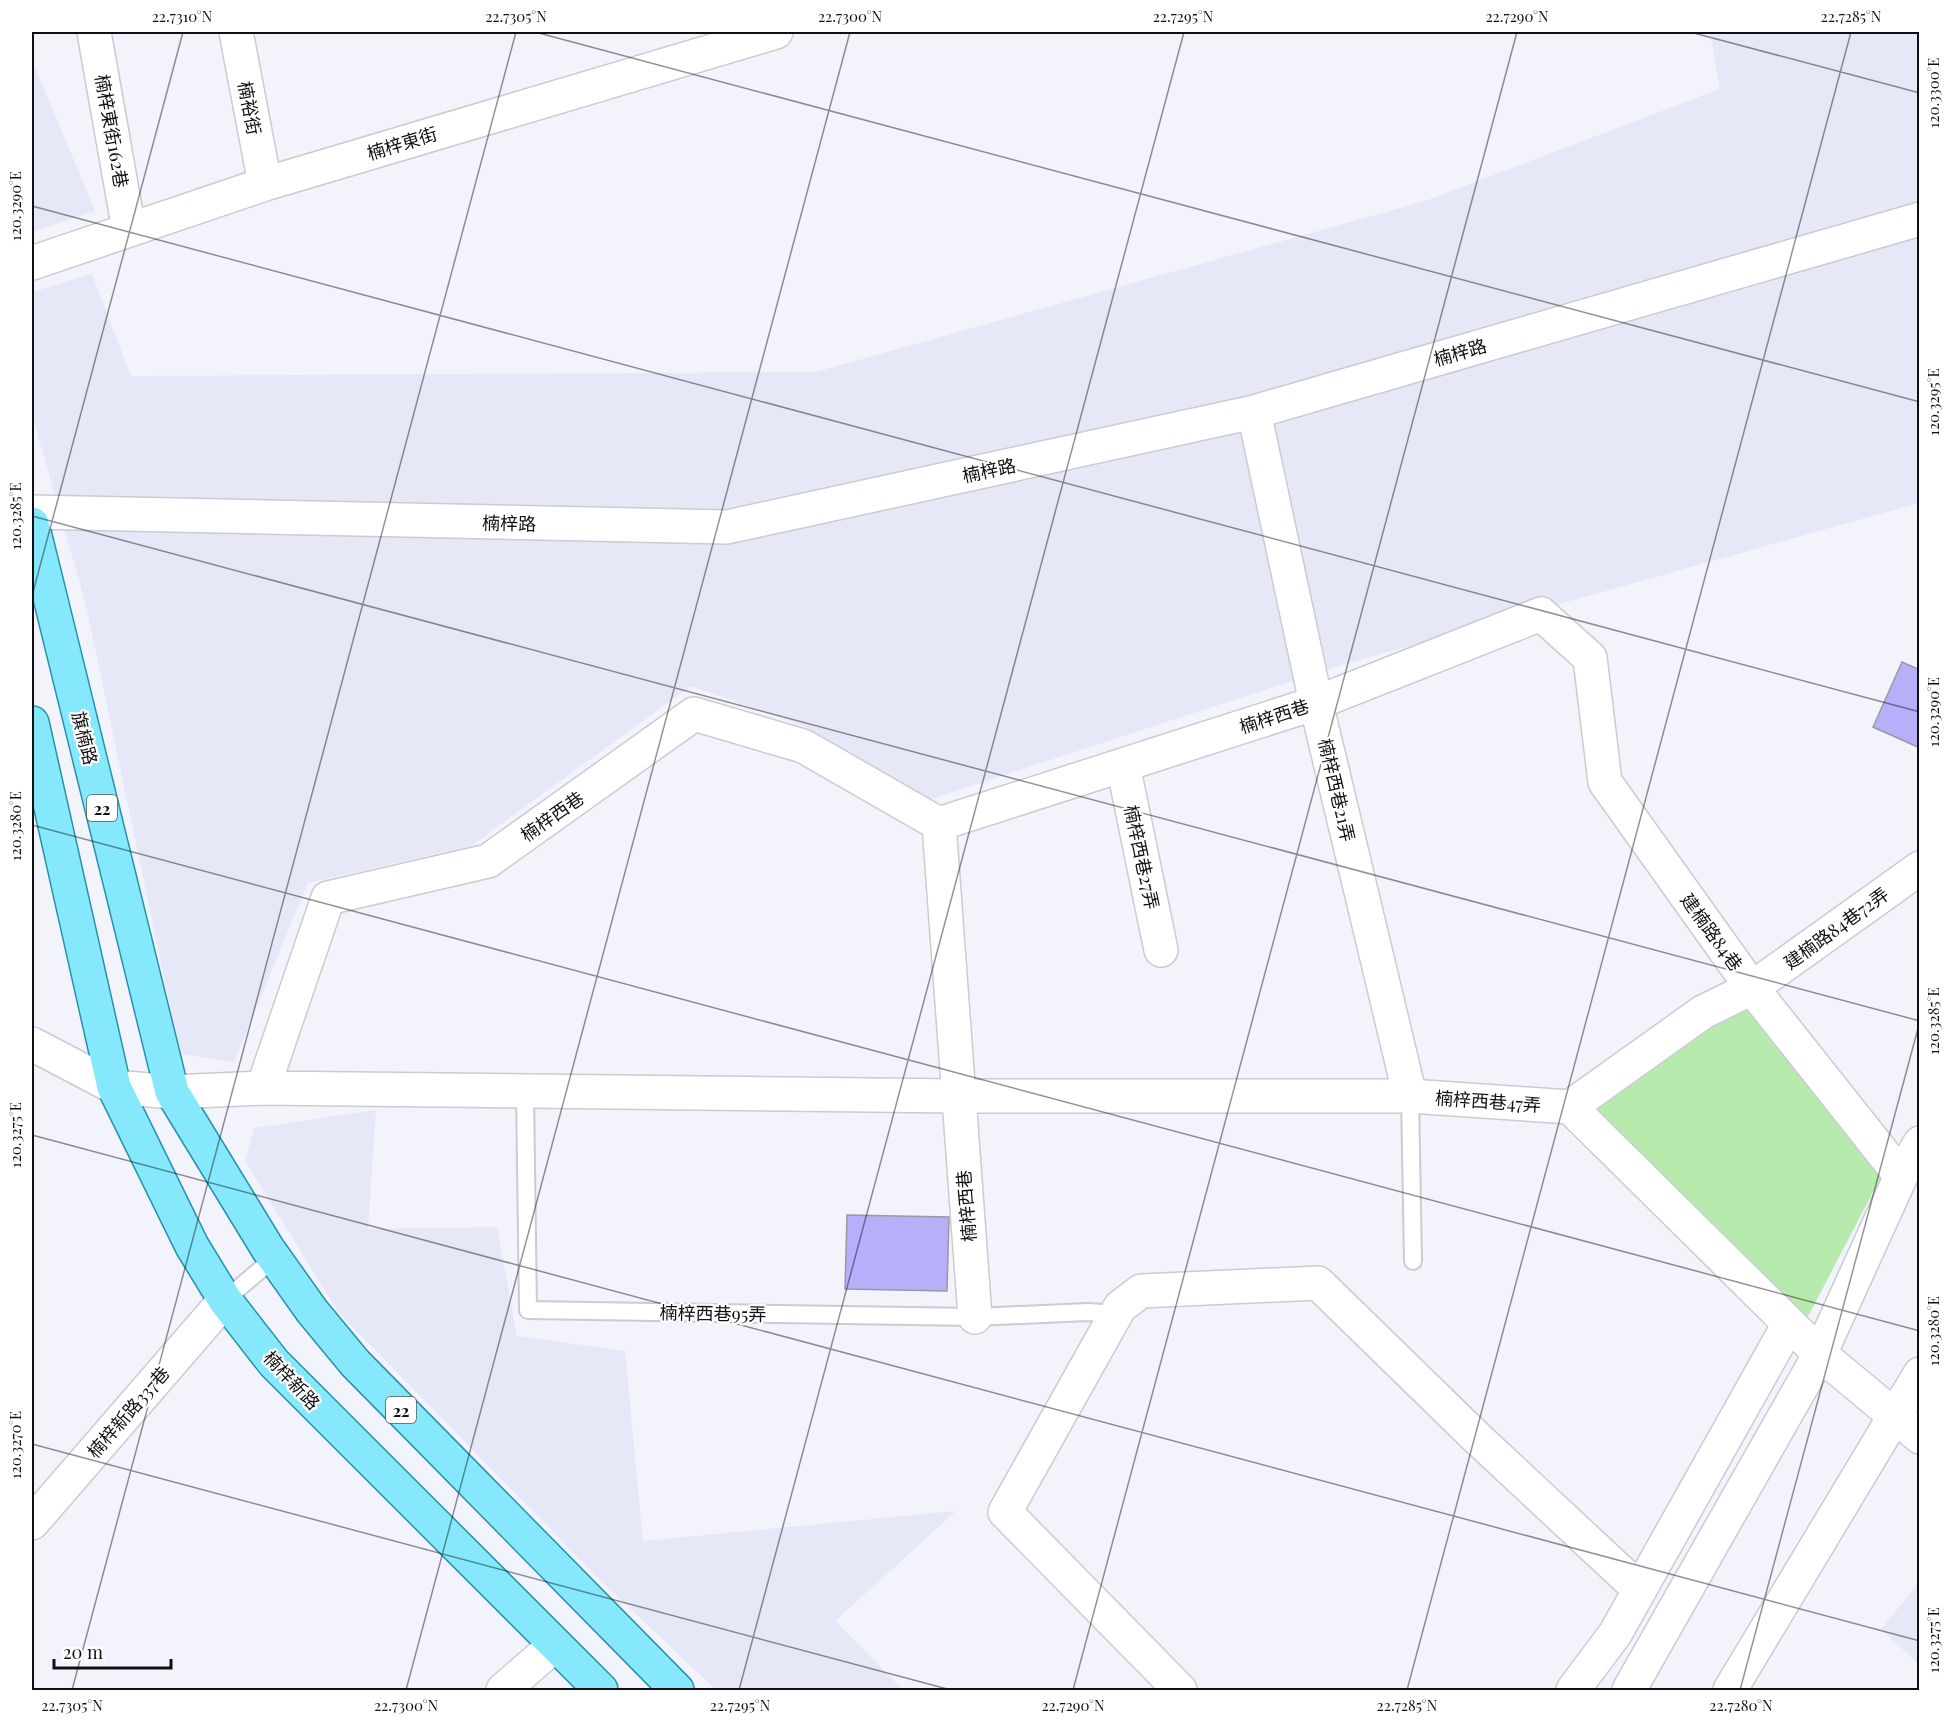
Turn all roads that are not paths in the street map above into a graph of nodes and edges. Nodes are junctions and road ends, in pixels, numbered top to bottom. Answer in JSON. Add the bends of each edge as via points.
{"nodes":[{"id":1,"x":94,"y":32,"type":"edge"},
{"id":2,"x":236,"y":32,"type":"edge"},
{"id":3,"x":776,"y":32,"type":"edge"},
{"id":4,"x":265,"y":184,"type":"junction"},
{"id":5,"x":1920,"y":219,"type":"edge"},
{"id":6,"x":129,"y":230,"type":"junction"},
{"id":7,"x":32,"y":263,"type":"edge"},
{"id":8,"x":1254,"y":412,"type":"junction"},
{"id":9,"x":32,"y":512,"type":"edge"},
{"id":10,"x":32,"y":524,"type":"edge"},
{"id":11,"x":1590,"y":658,"type":"joint"},
{"id":12,"x":1316,"y":703,"type":"junction"},
{"id":13,"x":32,"y":723,"type":"edge"},
{"id":14,"x":1123,"y":765,"type":"junction"},
{"id":15,"x":939,"y":824,"type":"junction"},
{"id":16,"x":1920,"y":868,"type":"edge"},
{"id":17,"x":1161,"y":950,"type":"dead end"},
{"id":18,"x":1752,"y":988,"type":"junction"},
{"id":19,"x":32,"y":1044,"type":"edge"},
{"id":20,"x":114,"y":1087,"type":"junction"},
{"id":21,"x":263,"y":1088,"type":"junction"},
{"id":22,"x":525,"y":1091,"type":"junction"},
{"id":23,"x":172,"y":1092,"type":"junction"},
{"id":24,"x":957,"y":1096,"type":"junction"},
{"id":25,"x":1410,"y":1096,"type":"junction"},
{"id":26,"x":1570,"y":1107,"type":"junction"},
{"id":27,"x":1920,"y":1143,"type":"edge"},
{"id":28,"x":1910,"y":1182,"type":"edge"},
{"id":29,"x":274,"y":1258,"type":"junction"},
{"id":30,"x":1413,"y":1262,"type":"dead end"},
{"id":31,"x":225,"y":1300,"type":"junction"},
{"id":32,"x":1116,"y":1314,"type":"junction"},
{"id":33,"x":975,"y":1317,"type":"junction"},
{"id":34,"x":1789,"y":1324,"type":"junction"},
{"id":35,"x":1820,"y":1354,"type":"junction"},
{"id":36,"x":1920,"y":1374,"type":"edge"},
{"id":37,"x":1908,"y":1427,"type":"edge"},
{"id":38,"x":32,"y":1523,"type":"edge"},
{"id":39,"x":1640,"y":1590,"type":"junction"},
{"id":40,"x":555,"y":1645,"type":"junction"},
{"id":41,"x":504,"y":1690,"type":"edge"},
{"id":42,"x":601,"y":1690,"type":"edge"},
{"id":43,"x":676,"y":1690,"type":"edge"},
{"id":44,"x":1180,"y":1690,"type":"edge"},
{"id":45,"x":1573,"y":1690,"type":"edge"},
{"id":46,"x":1629,"y":1690,"type":"edge"},
{"id":47,"x":1730,"y":1690,"type":"edge"}],
"edges":[{"from":1,"to":6,"type":"street","name":"楠梓東街162巷"},
{"from":2,"to":4,"type":"street","name":"楠裕街"},
{"from":3,"to":4,"type":"street","name":"楠梓東街"},
{"from":4,"to":6,"type":"street","name":"楠梓東街"},
{"from":5,"to":8,"type":"street","name":"楠梓路"},
{"from":6,"to":7,"type":"street","name":"楠梓東街"},
{"from":8,"to":9,"type":"street","name":"楠梓路","via":[[727,527]]},
{"from":8,"to":12,"type":"street","name":"楠梓西巷21弄"},
{"from":10,"to":23,"type":"main road","name":"旗楠路","number":"22"},
{"from":11,"to":12,"type":"street","name":"楠梓西巷","via":[[1541,614]]},
{"from":11,"to":18,"type":"street","name":"建楠路84巷","via":[[1605,782]]},
{"from":12,"to":14,"type":"street","name":"楠梓西巷"},
{"from":12,"to":25,"type":"street","name":"楠梓西巷21弄"},
{"from":13,"to":20,"type":"main road"},
{"from":14,"to":15,"type":"street","name":"楠梓西巷"},
{"from":14,"to":17,"type":"street","name":"楠梓西巷27弄"},
{"from":15,"to":21,"type":"street","name":"楠梓西巷","via":[[803,746],[694,714],[488,861],[328,898]]},
{"from":15,"to":24,"type":"street","name":"楠梓西巷"},
{"from":16,"to":18,"type":"street","name":"建楠路84巷72弄"},
{"from":18,"to":26,"type":"street","name":"建楠路84巷72弄","via":[[1702,1012]]},
{"from":18,"to":28,"type":"street","name":"建楠路84巷"},
{"from":19,"to":20,"type":"street"},
{"from":20,"to":23,"type":"street"},
{"from":20,"to":31,"type":"main road","name":"楠梓新路","via":[[165,1196]]},
{"from":21,"to":22,"type":"street"},
{"from":21,"to":23,"type":"street"},
{"from":22,"to":24,"type":"street"},
{"from":22,"to":33,"type":"lane","name":"楠梓西巷95弄","via":[[528,1310]]},
{"from":23,"to":29,"type":"main road","number":"22"},
{"from":24,"to":25,"type":"street","name":"楠梓西巷47弄"},
{"from":24,"to":33,"type":"street","name":"楠梓西巷"},
{"from":25,"to":26,"type":"street","name":"楠梓西巷47弄"},
{"from":25,"to":30,"type":"lane"},
{"from":26,"to":34,"type":"street"},
{"from":27,"to":28,"type":"street"},
{"from":28,"to":35,"type":"street"},
{"from":29,"to":31,"type":"lane"},
{"from":29,"to":43,"type":"main road","number":"22","via":[[355,1362]]},
{"from":31,"to":38,"type":"street","name":"楠梓新路337巷"},
{"from":31,"to":40,"type":"main road","name":"楠梓新路","via":[[274,1363]]},
{"from":32,"to":33,"type":"lane","name":"楠梓西巷95弄"},
{"from":32,"to":39,"type":"street","via":[[1141,1291],[1318,1283]]},
{"from":32,"to":44,"type":"street","via":[[1005,1512]]},
{"from":34,"to":35,"type":"street"},
{"from":34,"to":39,"type":"street"},
{"from":35,"to":37,"type":"street"},
{"from":35,"to":46,"type":"street"},
{"from":36,"to":37,"type":"street"},
{"from":37,"to":47,"type":"street"},
{"from":39,"to":45,"type":"street","via":[[1615,1634]]},
{"from":40,"to":41,"type":"street"},
{"from":40,"to":42,"type":"main road","name":"楠梓新路"}]}
